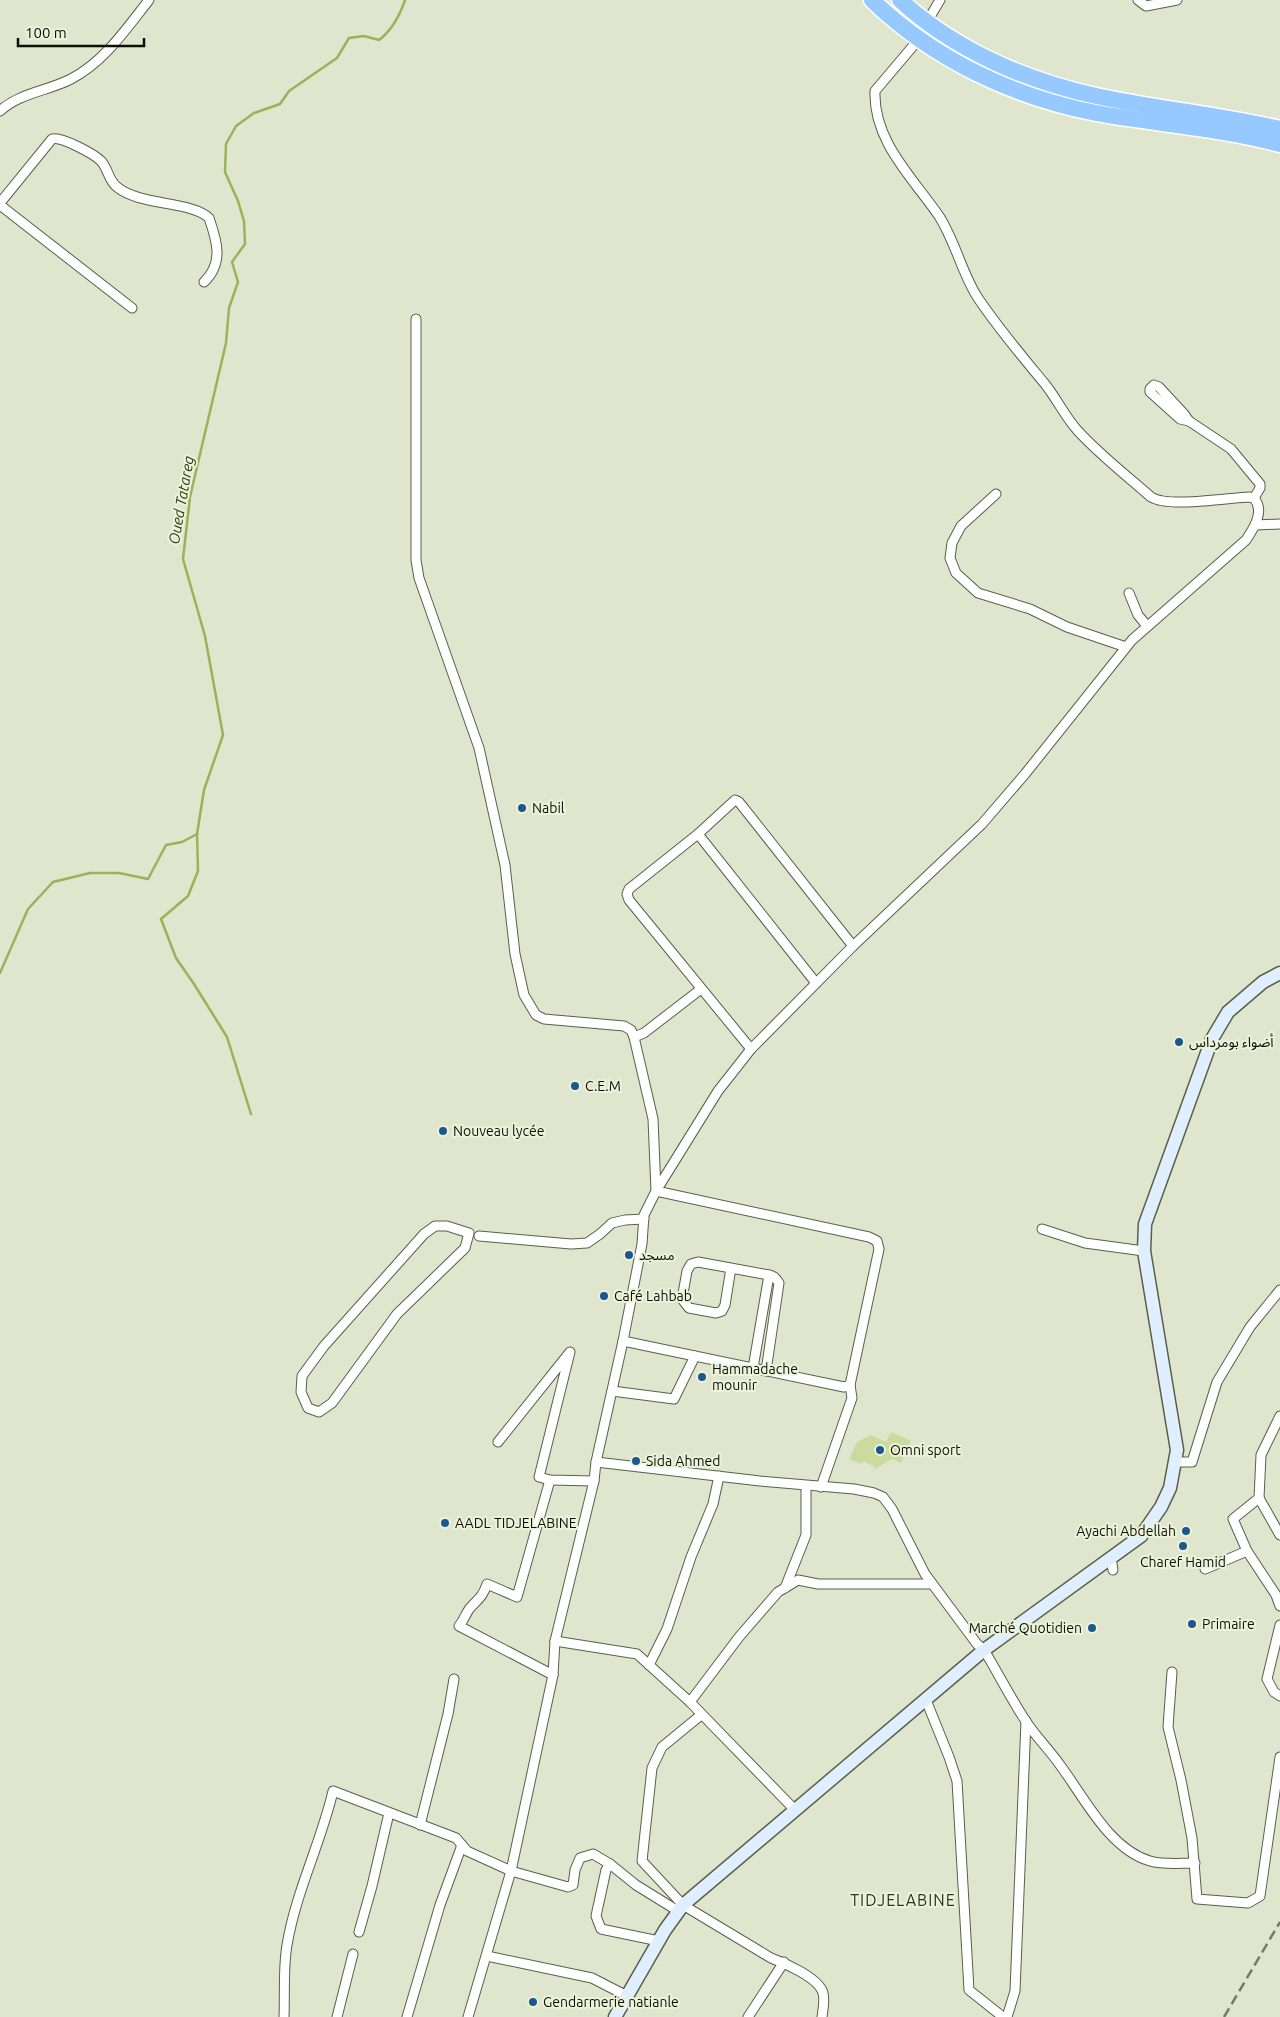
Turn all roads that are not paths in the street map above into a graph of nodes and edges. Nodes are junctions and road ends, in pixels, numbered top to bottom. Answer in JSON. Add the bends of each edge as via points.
{"nodes":[{"id":1,"x":149,"y":0,"type":"edge"},
{"id":2,"x":872,"y":0,"type":"edge"},
{"id":3,"x":900,"y":0,"type":"edge"},
{"id":4,"x":940,"y":0,"type":"edge"},
{"id":5,"x":1138,"y":0,"type":"edge"},
{"id":6,"x":1177,"y":0,"type":"edge"},
{"id":7,"x":927,"y":22,"type":"junction"},
{"id":8,"x":919,"y":39,"type":"junction"},
{"id":9,"x":0,"y":111,"type":"edge"},
{"id":10,"x":1280,"y":129,"type":"edge"},
{"id":11,"x":1280,"y":144,"type":"edge"},
{"id":12,"x":0,"y":204,"type":"edge"},
{"id":13,"x":204,"y":282,"type":"dead end"},
{"id":14,"x":132,"y":308,"type":"dead end"},
{"id":15,"x":416,"y":319,"type":"dead end"},
{"id":16,"x":1189,"y":420,"type":"dead end"},
{"id":17,"x":996,"y":494,"type":"dead end"},
{"id":18,"x":1254,"y":498,"type":"junction"},
{"id":19,"x":1280,"y":524,"type":"edge"},
{"id":20,"x":1256,"y":525,"type":"junction"},
{"id":21,"x":1129,"y":593,"type":"dead end"},
{"id":22,"x":1147,"y":626,"type":"junction"},
{"id":23,"x":1126,"y":647,"type":"junction"},
{"id":24,"x":698,"y":834,"type":"junction"},
{"id":25,"x":853,"y":946,"type":"junction"},
{"id":26,"x":1280,"y":973,"type":"edge"},
{"id":27,"x":816,"y":983,"type":"junction"},
{"id":28,"x":701,"y":989,"type":"junction"},
{"id":29,"x":634,"y":1037,"type":"junction"},
{"id":30,"x":751,"y":1049,"type":"junction"},
{"id":31,"x":656,"y":1191,"type":"junction"},
{"id":32,"x":644,"y":1219,"type":"junction"},
{"id":33,"x":1042,"y":1229,"type":"dead end"},
{"id":34,"x":474,"y":1235,"type":"junction"},
{"id":35,"x":1144,"y":1251,"type":"junction"},
{"id":36,"x":731,"y":1268,"type":"junction"},
{"id":37,"x":769,"y":1275,"type":"junction"},
{"id":38,"x":1280,"y":1290,"type":"edge"},
{"id":39,"x":623,"y":1340,"type":"junction"},
{"id":40,"x":695,"y":1356,"type":"junction"},
{"id":41,"x":753,"y":1368,"type":"junction"},
{"id":42,"x":766,"y":1371,"type":"junction"},
{"id":43,"x":850,"y":1384,"type":"junction"},
{"id":44,"x":612,"y":1391,"type":"junction"},
{"id":45,"x":1279,"y":1422,"type":"edge"},
{"id":46,"x":498,"y":1442,"type":"dead end"},
{"id":47,"x":596,"y":1462,"type":"junction"},
{"id":48,"x":1174,"y":1462,"type":"junction"},
{"id":49,"x":719,"y":1476,"type":"junction"},
{"id":50,"x":550,"y":1480,"type":"junction"},
{"id":51,"x":594,"y":1481,"type":"junction"},
{"id":52,"x":806,"y":1486,"type":"junction"},
{"id":53,"x":821,"y":1487,"type":"junction"},
{"id":54,"x":1259,"y":1498,"type":"junction"},
{"id":55,"x":1280,"y":1535,"type":"edge"},
{"id":56,"x":1247,"y":1551,"type":"junction"},
{"id":57,"x":1205,"y":1570,"type":"dead end"},
{"id":58,"x":932,"y":1584,"type":"junction"},
{"id":59,"x":785,"y":1588,"type":"junction"},
{"id":60,"x":1280,"y":1606,"type":"edge"},
{"id":61,"x":1280,"y":1625,"type":"edge"},
{"id":62,"x":555,"y":1640,"type":"junction"},
{"id":63,"x":984,"y":1650,"type":"junction"},
{"id":64,"x":650,"y":1665,"type":"junction"},
{"id":65,"x":1172,"y":1672,"type":"dead end"},
{"id":66,"x":553,"y":1675,"type":"junction"},
{"id":67,"x":454,"y":1679,"type":"dead end"},
{"id":68,"x":1280,"y":1696,"type":"edge"},
{"id":69,"x":926,"y":1700,"type":"junction"},
{"id":70,"x":690,"y":1702,"type":"junction"},
{"id":71,"x":701,"y":1715,"type":"junction"},
{"id":72,"x":1026,"y":1721,"type":"junction"},
{"id":73,"x":1280,"y":1757,"type":"edge"},
{"id":74,"x":794,"y":1810,"type":"junction"},
{"id":75,"x":389,"y":1814,"type":"junction"},
{"id":76,"x":420,"y":1825,"type":"junction"},
{"id":77,"x":462,"y":1845,"type":"junction"},
{"id":78,"x":1195,"y":1863,"type":"junction"},
{"id":79,"x":610,"y":1864,"type":"junction"},
{"id":80,"x":511,"y":1871,"type":"junction"},
{"id":81,"x":680,"y":1908,"type":"junction"},
{"id":82,"x":358,"y":1932,"type":"dead end"},
{"id":83,"x":659,"y":1941,"type":"junction"},
{"id":84,"x":353,"y":1954,"type":"dead end"},
{"id":85,"x":487,"y":1956,"type":"junction"},
{"id":86,"x":784,"y":1962,"type":"junction"},
{"id":87,"x":628,"y":1996,"type":"junction"},
{"id":88,"x":284,"y":2017,"type":"edge"},
{"id":89,"x":336,"y":2017,"type":"edge"},
{"id":90,"x":408,"y":2017,"type":"edge"},
{"id":91,"x":468,"y":2017,"type":"edge"},
{"id":92,"x":615,"y":2017,"type":"edge"},
{"id":93,"x":748,"y":2017,"type":"edge"},
{"id":94,"x":822,"y":2017,"type":"edge"},
{"id":95,"x":1005,"y":2017,"type":"edge"}],
"edges":[{"from":1,"to":9,"type":"street","via":[[115,43],[88,68],[70,80],[15,101]]},
{"from":2,"to":8,"type":"highway"},
{"from":3,"to":7,"type":"highway"},
{"from":4,"to":7,"type":"street"},
{"from":5,"to":6,"type":"street","via":[[1146,6]]},
{"from":7,"to":10,"type":"highway","via":[[1000,65],[1059,86],[1096,96]]},
{"from":8,"to":11,"type":"highway","via":[[985,78],[1056,104]]},
{"from":8,"to":18,"type":"street","via":[[875,91],[878,123],[893,151],[940,217],[975,292],[994,321],[1076,429],[1151,497],[1172,502]]},
{"from":12,"to":13,"type":"street","via":[[52,139],[58,138],[101,161],[112,182],[123,191],[197,211],[208,218],[216,239],[217,256],[212,274]]},
{"from":12,"to":14,"type":"street"},
{"from":15,"to":29,"type":"street","via":[[419,578],[479,748],[506,865],[515,954],[524,995],[536,1015],[544,1019],[624,1026]]},
{"from":16,"to":18,"type":"street","via":[[1237,454],[1261,486]]},
{"from":17,"to":23,"type":"street","via":[[961,526],[952,544],[950,558],[956,573],[978,593],[1030,609],[1066,626]]},
{"from":18,"to":20,"type":"street","via":[[1259,510]]},
{"from":19,"to":20,"type":"street"},
{"from":20,"to":22,"type":"street","via":[[1246,540]]},
{"from":21,"to":22,"type":"street","via":[[1138,615]]},
{"from":22,"to":23,"type":"street"},
{"from":23,"to":25,"type":"street","via":[[982,824]]},
{"from":24,"to":25,"type":"street","via":[[730,803],[739,802]]},
{"from":24,"to":27,"type":"street"},
{"from":24,"to":28,"type":"street","via":[[629,889],[627,894]]},
{"from":25,"to":27,"type":"street"},
{"from":26,"to":35,"type":"main road","via":[[1263,982],[1228,1012],[1212,1039],[1145,1224]]},
{"from":27,"to":30,"type":"street"},
{"from":28,"to":29,"type":"street","via":[[644,1033]]},
{"from":28,"to":30,"type":"street"},
{"from":29,"to":31,"type":"street","via":[[653,1119]]},
{"from":30,"to":31,"type":"street","via":[[718,1091]]},
{"from":31,"to":32,"type":"street"},
{"from":31,"to":43,"type":"street","via":[[877,1241],[879,1249]]},
{"from":32,"to":34,"type":"street","via":[[612,1223],[587,1242],[571,1244]]},
{"from":32,"to":39,"type":"street"},
{"from":33,"to":35,"type":"street","via":[[1085,1243]]},
{"from":34,"to":34,"type":"street","via":[[447,1226],[436,1226],[424,1234],[324,1346],[302,1376],[301,1392],[308,1408],[319,1412],[332,1403],[397,1314],[465,1248]]},
{"from":35,"to":48,"type":"main road","via":[[1177,1450]]},
{"from":36,"to":36,"type":"street","via":[[698,1262],[691,1264],[682,1299],[685,1305],[716,1313],[722,1311]]},
{"from":36,"to":37,"type":"street"},
{"from":37,"to":41,"type":"street"},
{"from":37,"to":42,"type":"street","via":[[779,1283]]},
{"from":38,"to":48,"type":"street","via":[[1250,1327],[1218,1382],[1192,1462]]},
{"from":39,"to":40,"type":"street"},
{"from":39,"to":44,"type":"street"},
{"from":40,"to":41,"type":"street"},
{"from":40,"to":44,"type":"street","via":[[674,1399]]},
{"from":41,"to":42,"type":"street"},
{"from":42,"to":43,"type":"street","via":[[844,1387]]},
{"from":43,"to":53,"type":"street","via":[[852,1398]]},
{"from":44,"to":47,"type":"street"},
{"from":45,"to":54,"type":"street","via":[[1261,1455]]},
{"from":46,"to":50,"type":"street","via":[[570,1352],[539,1478]]},
{"from":47,"to":49,"type":"street"},
{"from":47,"to":51,"type":"street"},
{"from":48,"to":63,"type":"main road","via":[[1170,1488],[1141,1536],[1112,1564]]},
{"from":49,"to":52,"type":"street"},
{"from":49,"to":64,"type":"street","via":[[667,1629]]},
{"from":50,"to":51,"type":"street"},
{"from":50,"to":66,"type":"street","via":[[517,1597],[487,1584],[483,1596],[468,1610],[459,1626]]},
{"from":51,"to":62,"type":"street"},
{"from":52,"to":53,"type":"street"},
{"from":52,"to":59,"type":"street","via":[[806,1535]]},
{"from":53,"to":58,"type":"street","via":[[854,1489],[883,1497]]},
{"from":54,"to":55,"type":"street"},
{"from":54,"to":56,"type":"street","via":[[1233,1519]]},
{"from":56,"to":57,"type":"street"},
{"from":56,"to":60,"type":"street"},
{"from":58,"to":59,"type":"street","via":[[818,1584],[798,1580]]},
{"from":58,"to":63,"type":"street"},
{"from":59,"to":70,"type":"street","via":[[740,1637]]},
{"from":61,"to":68,"type":"street","via":[[1267,1679]]},
{"from":62,"to":64,"type":"street","via":[[637,1654]]},
{"from":62,"to":66,"type":"street"},
{"from":63,"to":69,"type":"main road"},
{"from":63,"to":72,"type":"street"},
{"from":64,"to":70,"type":"street"},
{"from":65,"to":78,"type":"street","via":[[1168,1727]]},
{"from":66,"to":80,"type":"street"},
{"from":67,"to":76,"type":"street"},
{"from":69,"to":74,"type":"main road"},
{"from":69,"to":95,"type":"street","via":[[957,1782],[969,1990]]},
{"from":70,"to":71,"type":"street"},
{"from":71,"to":74,"type":"street"},
{"from":71,"to":81,"type":"street","via":[[662,1747],[652,1768],[642,1861]]},
{"from":72,"to":78,"type":"street","via":[[1116,1840],[1150,1861]]},
{"from":72,"to":95,"type":"street","via":[[1015,1991]]},
{"from":73,"to":78,"type":"street","via":[[1260,1896],[1248,1903],[1197,1899]]},
{"from":74,"to":81,"type":"main road"},
{"from":75,"to":76,"type":"street"},
{"from":75,"to":82,"type":"street"},
{"from":75,"to":88,"type":"street","via":[[333,1791],[292,1920],[287,1946]]},
{"from":76,"to":77,"type":"street","via":[[456,1838]]},
{"from":77,"to":80,"type":"street","via":[[467,1851]]},
{"from":77,"to":90,"type":"street","via":[[440,1905]]},
{"from":79,"to":80,"type":"street","via":[[593,1854],[582,1856],[568,1888]]},
{"from":79,"to":81,"type":"street","via":[[636,1885]]},
{"from":79,"to":83,"type":"street","via":[[596,1916],[601,1929]]},
{"from":80,"to":85,"type":"street"},
{"from":81,"to":83,"type":"main road"},
{"from":81,"to":86,"type":"street"},
{"from":83,"to":87,"type":"main road"},
{"from":84,"to":89,"type":"street"},
{"from":85,"to":87,"type":"street","via":[[592,1978]]},
{"from":85,"to":91,"type":"street"},
{"from":86,"to":93,"type":"street"},
{"from":86,"to":94,"type":"street","via":[[817,1982],[823,1992]]},
{"from":87,"to":92,"type":"main road"}]}
